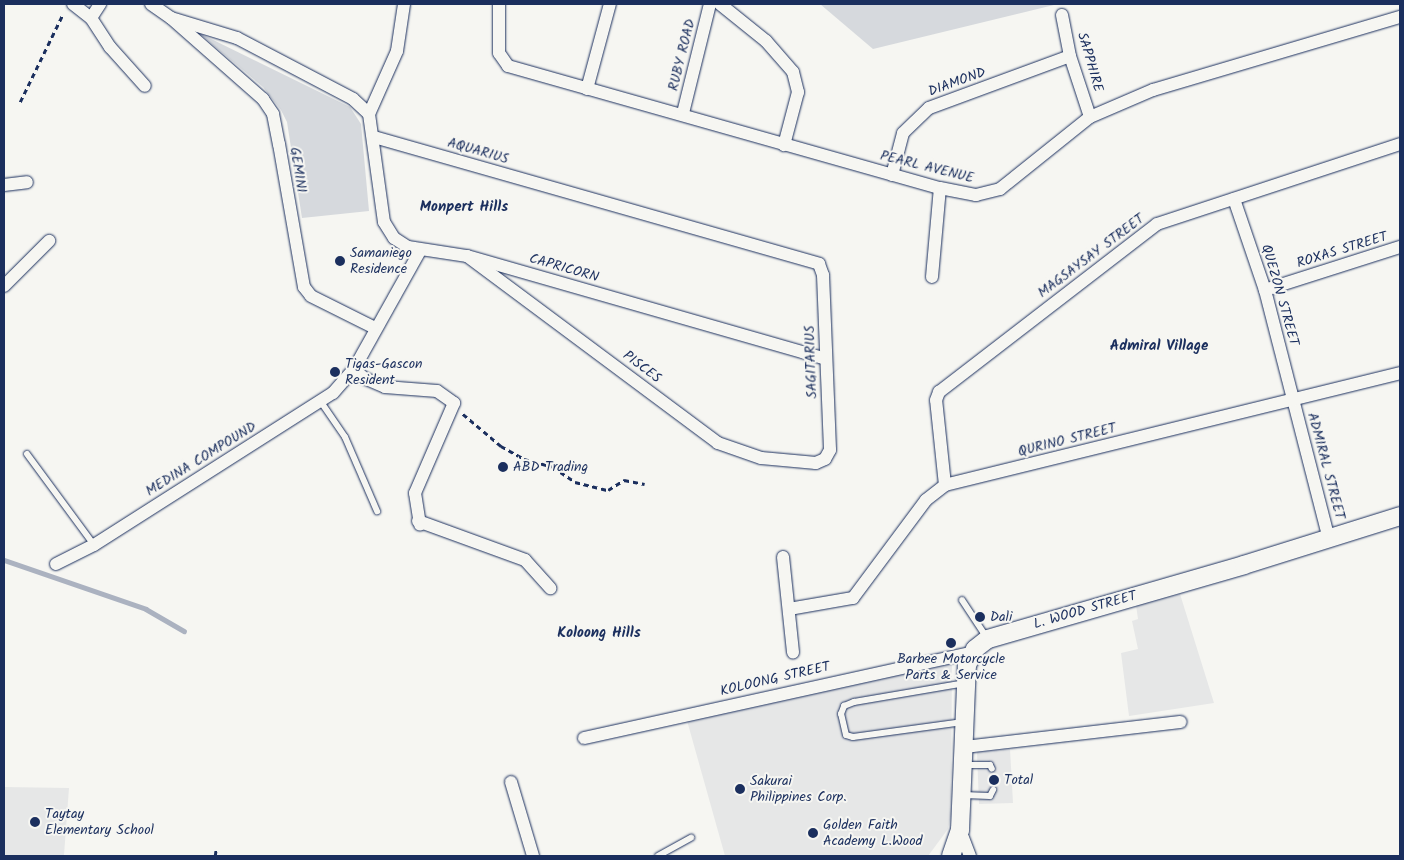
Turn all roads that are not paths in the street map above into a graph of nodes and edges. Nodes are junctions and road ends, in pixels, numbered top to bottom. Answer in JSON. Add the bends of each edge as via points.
{"nodes":[{"id":1,"x":100,"y":4,"type":"edge"},
{"id":2,"x":150,"y":4,"type":"edge"},
{"id":3,"x":404,"y":4,"type":"edge"},
{"id":4,"x":499,"y":4,"type":"edge"},
{"id":5,"x":610,"y":4,"type":"edge"},
{"id":6,"x":710,"y":4,"type":"edge"},
{"id":7,"x":720,"y":4,"type":"edge"},
{"id":8,"x":69,"y":8,"type":"edge"},
{"id":9,"x":1062,"y":15,"type":"dead end"},
{"id":10,"x":1400,"y":16,"type":"edge"},
{"id":11,"x":91,"y":18,"type":"junction"},
{"id":12,"x":171,"y":18,"type":"junction"},
{"id":13,"x":1070,"y":56,"type":"junction"},
{"id":14,"x":145,"y":86,"type":"dead end"},
{"id":15,"x":587,"y":89,"type":"junction"},
{"id":16,"x":369,"y":114,"type":"junction"},
{"id":17,"x":683,"y":114,"type":"junction"},
{"id":18,"x":1090,"y":117,"type":"junction"},
{"id":19,"x":374,"y":137,"type":"junction"},
{"id":20,"x":1400,"y":144,"type":"edge"},
{"id":21,"x":784,"y":145,"type":"junction"},
{"id":22,"x":892,"y":175,"type":"junction"},
{"id":23,"x":28,"y":182,"type":"dead end"},
{"id":24,"x":4,"y":185,"type":"edge"},
{"id":25,"x":940,"y":188,"type":"junction"},
{"id":26,"x":1234,"y":199,"type":"junction"},
{"id":27,"x":49,"y":241,"type":"dead end"},
{"id":28,"x":1400,"y":247,"type":"edge"},
{"id":29,"x":420,"y":251,"type":"junction"},
{"id":30,"x":467,"y":256,"type":"junction"},
{"id":31,"x":810,"y":259,"type":"joint"},
{"id":32,"x":932,"y":277,"type":"dead end"},
{"id":33,"x":4,"y":286,"type":"edge"},
{"id":34,"x":1265,"y":290,"type":"junction"},
{"id":35,"x":375,"y":328,"type":"junction"},
{"id":36,"x":826,"y":359,"type":"junction"},
{"id":37,"x":354,"y":369,"type":"junction"},
{"id":38,"x":1400,"y":373,"type":"edge"},
{"id":39,"x":1293,"y":400,"type":"junction"},
{"id":40,"x":322,"y":402,"type":"junction"},
{"id":41,"x":27,"y":454,"type":"dead end"},
{"id":42,"x":816,"y":463,"type":"joint"},
{"id":43,"x":945,"y":485,"type":"junction"},
{"id":44,"x":377,"y":511,"type":"dead end"},
{"id":45,"x":1400,"y":516,"type":"edge"},
{"id":46,"x":1329,"y":539,"type":"junction"},
{"id":47,"x":94,"y":545,"type":"junction"},
{"id":48,"x":783,"y":557,"type":"dead end"},
{"id":49,"x":56,"y":564,"type":"dead end"},
{"id":50,"x":550,"y":588,"type":"dead end"},
{"id":51,"x":962,"y":600,"type":"dead end"},
{"id":52,"x":789,"y":609,"type":"junction"},
{"id":53,"x":988,"y":639,"type":"junction"},
{"id":54,"x":793,"y":652,"type":"dead end"},
{"id":55,"x":972,"y":653,"type":"junction"},
{"id":56,"x":965,"y":683,"type":"junction"},
{"id":57,"x":964,"y":722,"type":"junction"},
{"id":58,"x":1181,"y":722,"type":"dead end"},
{"id":59,"x":584,"y":738,"type":"dead end"},
{"id":60,"x":964,"y":747,"type":"junction"},
{"id":61,"x":963,"y":765,"type":"junction"},
{"id":62,"x":992,"y":769,"type":"dead end"},
{"id":63,"x":511,"y":782,"type":"dead end"},
{"id":64,"x":993,"y":790,"type":"dead end"},
{"id":65,"x":962,"y":795,"type":"junction"},
{"id":66,"x":960,"y":830,"type":"junction"},
{"id":67,"x":691,"y":838,"type":"dead end"},
{"id":68,"x":533,"y":856,"type":"edge"},
{"id":69,"x":658,"y":856,"type":"edge"},
{"id":70,"x":951,"y":856,"type":"edge"},
{"id":71,"x":970,"y":856,"type":"edge"}],
"edges":[{"from":1,"to":11,"type":"street"},
{"from":2,"to":12,"type":"street"},
{"from":3,"to":16,"type":"street","via":[[396,51]]},
{"from":4,"to":15,"type":"street","name":"PEARL AVENUE","via":[[499,53],[508,66]]},
{"from":5,"to":15,"type":"street"},
{"from":6,"to":17,"type":"street","name":"RUBY ROAD"},
{"from":7,"to":21,"type":"street","via":[[766,41],[793,72],[798,92]]},
{"from":8,"to":11,"type":"street"},
{"from":9,"to":13,"type":"street","name":"SAPPHIRE"},
{"from":10,"to":18,"type":"street","name":"PEARL AVENUE","via":[[1153,90]]},
{"from":11,"to":14,"type":"street","via":[[110,47]]},
{"from":12,"to":16,"type":"street","via":[[237,38],[353,99]]},
{"from":12,"to":35,"type":"street","name":"GEMINI","via":[[262,99],[273,114],[304,287],[312,296]]},
{"from":13,"to":18,"type":"street","name":"SAPPHIRE"},
{"from":13,"to":22,"type":"street","name":"DIAMOND","via":[[929,108],[903,132]]},
{"from":15,"to":17,"type":"street","name":"PEARL AVENUE"},
{"from":16,"to":19,"type":"street"},
{"from":17,"to":21,"type":"street","name":"PEARL AVENUE"},
{"from":18,"to":25,"type":"street","name":"PEARL AVENUE","via":[[1000,189],[976,195]]},
{"from":19,"to":29,"type":"street","name":"CAPRICORN","via":[[384,222],[394,238]]},
{"from":19,"to":31,"type":"street","name":"AQUARIUS"},
{"from":20,"to":26,"type":"street","name":"MAGSAYSAY STREET"},
{"from":21,"to":22,"type":"street","name":"PEARL AVENUE"},
{"from":22,"to":25,"type":"street","name":"PEARL AVENUE"},
{"from":23,"to":24,"type":"street"},
{"from":25,"to":32,"type":"street"},
{"from":26,"to":34,"type":"street","name":"QUEZON STREET"},
{"from":26,"to":43,"type":"street","name":"MAGSAYSAY STREET","via":[[1157,224],[944,387],[936,400]]},
{"from":27,"to":33,"type":"street"},
{"from":28,"to":34,"type":"street","name":"ROXAS STREET"},
{"from":29,"to":30,"type":"street","name":"CAPRICORN"},
{"from":29,"to":35,"type":"street"},
{"from":30,"to":36,"type":"street","name":"CAPRICORN"},
{"from":30,"to":42,"type":"street","name":"PISCES","via":[[718,443],[761,458]]},
{"from":31,"to":36,"type":"street","name":"SAGITARIUS","via":[[819,264],[823,275]]},
{"from":34,"to":39,"type":"street","name":"QUEZON STREET"},
{"from":35,"to":37,"type":"street"},
{"from":36,"to":42,"type":"street","name":"SAGITARIUS","via":[[830,450],[826,459]]},
{"from":37,"to":40,"type":"street","name":"MEDINA COMPOUND"},
{"from":37,"to":50,"type":"street","via":[[364,378],[385,387],[437,391],[454,404],[415,493],[419,523],[525,560]]},
{"from":38,"to":39,"type":"street","name":"QURINO STREET"},
{"from":39,"to":43,"type":"street","name":"QURINO STREET"},
{"from":39,"to":46,"type":"street","name":"ADMIRAL STREET"},
{"from":40,"to":44,"type":"lane","via":[[345,437]]},
{"from":40,"to":47,"type":"street","name":"MEDINA COMPOUND"},
{"from":41,"to":47,"type":"lane"},
{"from":43,"to":52,"type":"street","name":"QURINO STREET","via":[[926,500],[853,598]]},
{"from":45,"to":46,"type":"main road","name":"L. WOOD STREET"},
{"from":46,"to":53,"type":"main road","name":"L. WOOD STREET"},
{"from":47,"to":49,"type":"street","name":"MEDINA COMPOUND"},
{"from":48,"to":52,"type":"street"},
{"from":51,"to":53,"type":"lane"},
{"from":52,"to":54,"type":"street"},
{"from":53,"to":55,"type":"main road","name":"L. WOOD STREET"},
{"from":55,"to":56,"type":"main road"},
{"from":55,"to":59,"type":"street","name":"KOLOONG STREET"},
{"from":56,"to":57,"type":"main road"},
{"from":56,"to":57,"type":"lane","via":[[854,702],[844,706],[841,714],[846,735],[853,737]]},
{"from":57,"to":60,"type":"main road"},
{"from":58,"to":60,"type":"street"},
{"from":60,"to":61,"type":"main road"},
{"from":61,"to":62,"type":"lane","via":[[990,765]]},
{"from":61,"to":65,"type":"main road"},
{"from":63,"to":68,"type":"street"},
{"from":64,"to":65,"type":"lane","via":[[990,796]]},
{"from":65,"to":66,"type":"main road"},
{"from":66,"to":70,"type":"main road"},
{"from":66,"to":71,"type":"street"},
{"from":67,"to":69,"type":"lane"}]}
